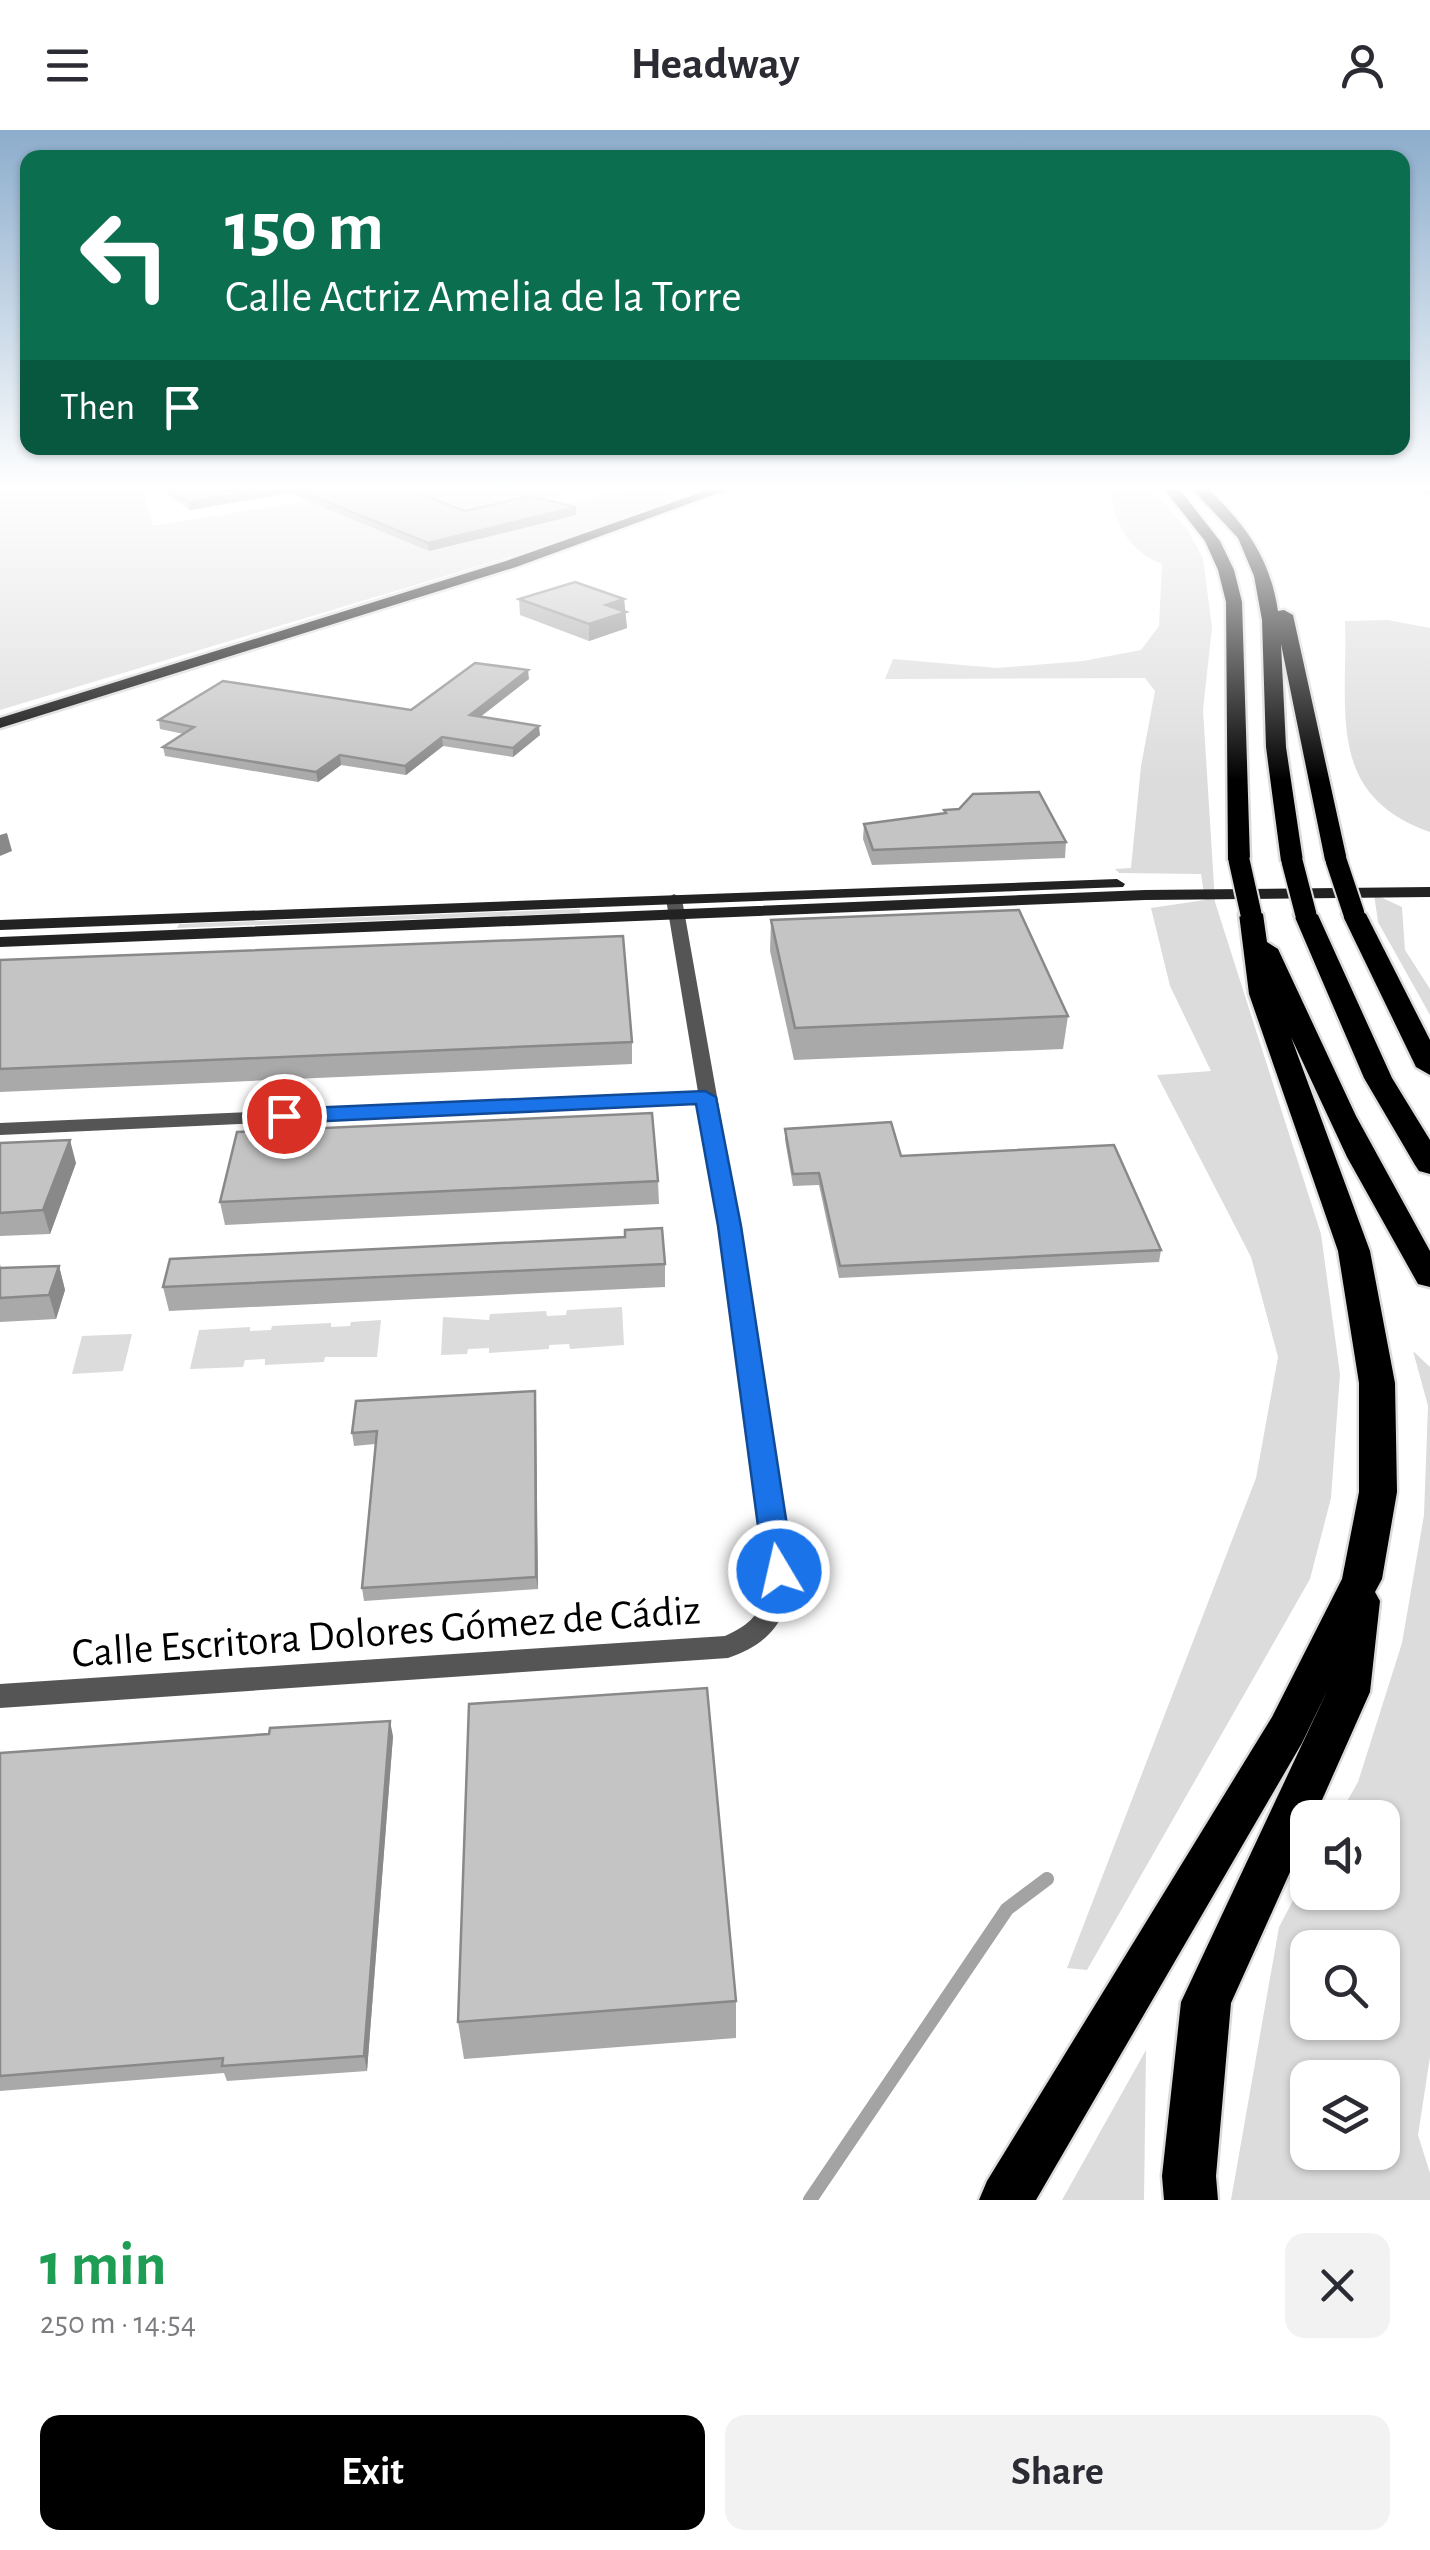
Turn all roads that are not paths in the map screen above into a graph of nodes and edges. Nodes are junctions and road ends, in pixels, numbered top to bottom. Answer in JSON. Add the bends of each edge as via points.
{"nodes":[{"id":1,"x":438,"y":587,"type":"edge"},
{"id":2,"x":1232,"y":587,"type":"edge"},
{"id":3,"x":1262,"y":587,"type":"edge"},
{"id":4,"x":1277,"y":587,"type":"edge"},
{"id":5,"x":0,"y":723,"type":"edge"},
{"id":6,"x":1287,"y":878,"type":"junction"},
{"id":7,"x":1430,"y":880,"type":"edge"},
{"id":8,"x":1430,"y":892,"type":"edge"},
{"id":9,"x":676,"y":907,"type":"junction"},
{"id":10,"x":1251,"y":914,"type":"junction"},
{"id":11,"x":0,"y":925,"type":"edge"},
{"id":12,"x":0,"y":942,"type":"edge"},
{"id":13,"x":1395,"y":1001,"type":"junction"},
{"id":14,"x":1430,"y":1048,"type":"edge"},
{"id":15,"x":1430,"y":1068,"type":"edge"},
{"id":16,"x":705,"y":1097,"type":"junction"},
{"id":17,"x":0,"y":1129,"type":"edge"},
{"id":18,"x":1430,"y":1166,"type":"edge"},
{"id":19,"x":1430,"y":1277,"type":"edge"},
{"id":20,"x":1362,"y":1578,"type":"junction"},
{"id":21,"x":0,"y":1696,"type":"edge"},
{"id":22,"x":1006,"y":2200,"type":"edge"},
{"id":23,"x":1190,"y":2200,"type":"edge"}],
"edges":[{"from":1,"to":5,"type":"main road"},
{"from":2,"to":10,"type":"highway","bridge":true,"via":[[1239,860]]},
{"from":3,"to":6,"type":"highway","via":[[1271,624]]},
{"from":4,"to":13,"type":"highway","bridge":true,"via":[[1336,860]]},
{"from":6,"to":7,"type":"street"},
{"from":6,"to":8,"type":"street"},
{"from":6,"to":9,"type":"street"},
{"from":6,"to":18,"type":"highway","bridge":true,"via":[[1378,1078]]},
{"from":9,"to":11,"type":"street"},
{"from":9,"to":12,"type":"street"},
{"from":9,"to":16,"type":"street"},
{"from":10,"to":19,"type":"highway","via":[[1320,1076]]},
{"from":10,"to":20,"type":"highway","via":[[1262,994],[1354,1251],[1377,1384],[1378,1492]]},
{"from":13,"to":14,"type":"highway"},
{"from":13,"to":15,"type":"highway"},
{"from":16,"to":17,"type":"street"},
{"from":16,"to":21,"type":"street","name":"Calle Escritora Dolores Gómez de Cádiz","via":[[779,1571],[770,1621],[754,1636],[728,1647]]},
{"from":20,"to":22,"type":"highway","via":[[1286,1730]]},
{"from":20,"to":23,"type":"highway","via":[[1349,1692],[1206,2002]]}]}
